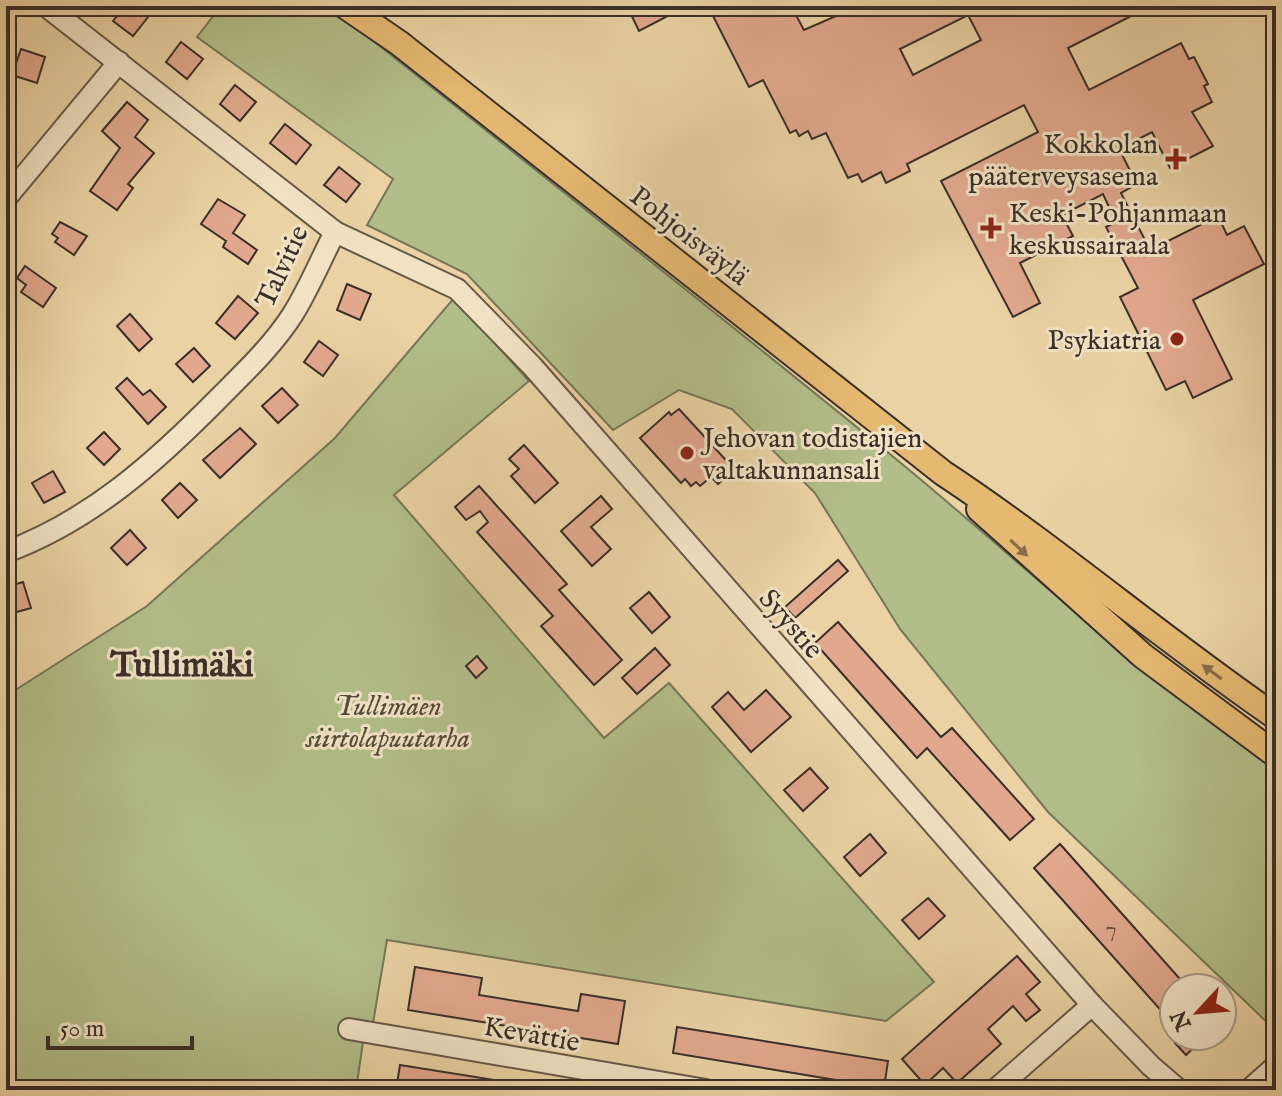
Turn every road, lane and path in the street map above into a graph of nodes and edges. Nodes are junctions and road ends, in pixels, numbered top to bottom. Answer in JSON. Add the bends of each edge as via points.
{"nodes":[{"id":1,"x":46,"y":6,"type":"edge"},
{"id":2,"x":345,"y":6,"type":"edge"},
{"id":3,"x":359,"y":6,"type":"edge"},
{"id":4,"x":399,"y":43,"type":"junction"},
{"id":5,"x":119,"y":62,"type":"junction"},
{"id":6,"x":6,"y":198,"type":"edge"},
{"id":7,"x":335,"y":232,"type":"junction"},
{"id":8,"x":943,"y":473,"type":"junction"},
{"id":9,"x":6,"y":552,"type":"edge"},
{"id":10,"x":1276,"y":717,"type":"edge"},
{"id":11,"x":1276,"y":755,"type":"edge"},
{"id":12,"x":1092,"y":1005,"type":"junction"},
{"id":13,"x":349,"y":1029,"type":"dead end"},
{"id":14,"x":1276,"y":1066,"type":"edge"},
{"id":15,"x":706,"y":1090,"type":"edge"},
{"id":16,"x":995,"y":1090,"type":"edge"},
{"id":17,"x":1179,"y":1090,"type":"edge"},
{"id":18,"x":1249,"y":1090,"type":"edge"}],
"edges":[{"from":1,"to":5,"type":"street","name":"Talvitie"},
{"from":2,"to":4,"type":"main road","name":"Pohjoisväylä"},
{"from":3,"to":4,"type":"main road","name":"Pohjoisväylä"},
{"from":4,"to":8,"type":"main road","name":"Pohjoisväylä"},
{"from":5,"to":6,"type":"street"},
{"from":5,"to":7,"type":"street","name":"Talvitie"},
{"from":7,"to":9,"type":"street","name":"Talvitie","via":[[274,340],[179,438],[89,511]]},
{"from":7,"to":12,"type":"street","name":"Syystie","via":[[457,289],[491,322]]},
{"from":10,"to":8,"type":"main road","name":"Pohjoisväylä","one_way":true,"via":[[1026,528]]},
{"from":8,"to":11,"type":"main road","name":"Pohjoisväylä","one_way":true,"via":[[1016,546],[1143,656]]},
{"from":12,"to":16,"type":"street"},
{"from":12,"to":17,"type":"street","name":"Syystie"},
{"from":13,"to":15,"type":"street","name":"Kevättie"},
{"from":14,"to":18,"type":"street"}]}
